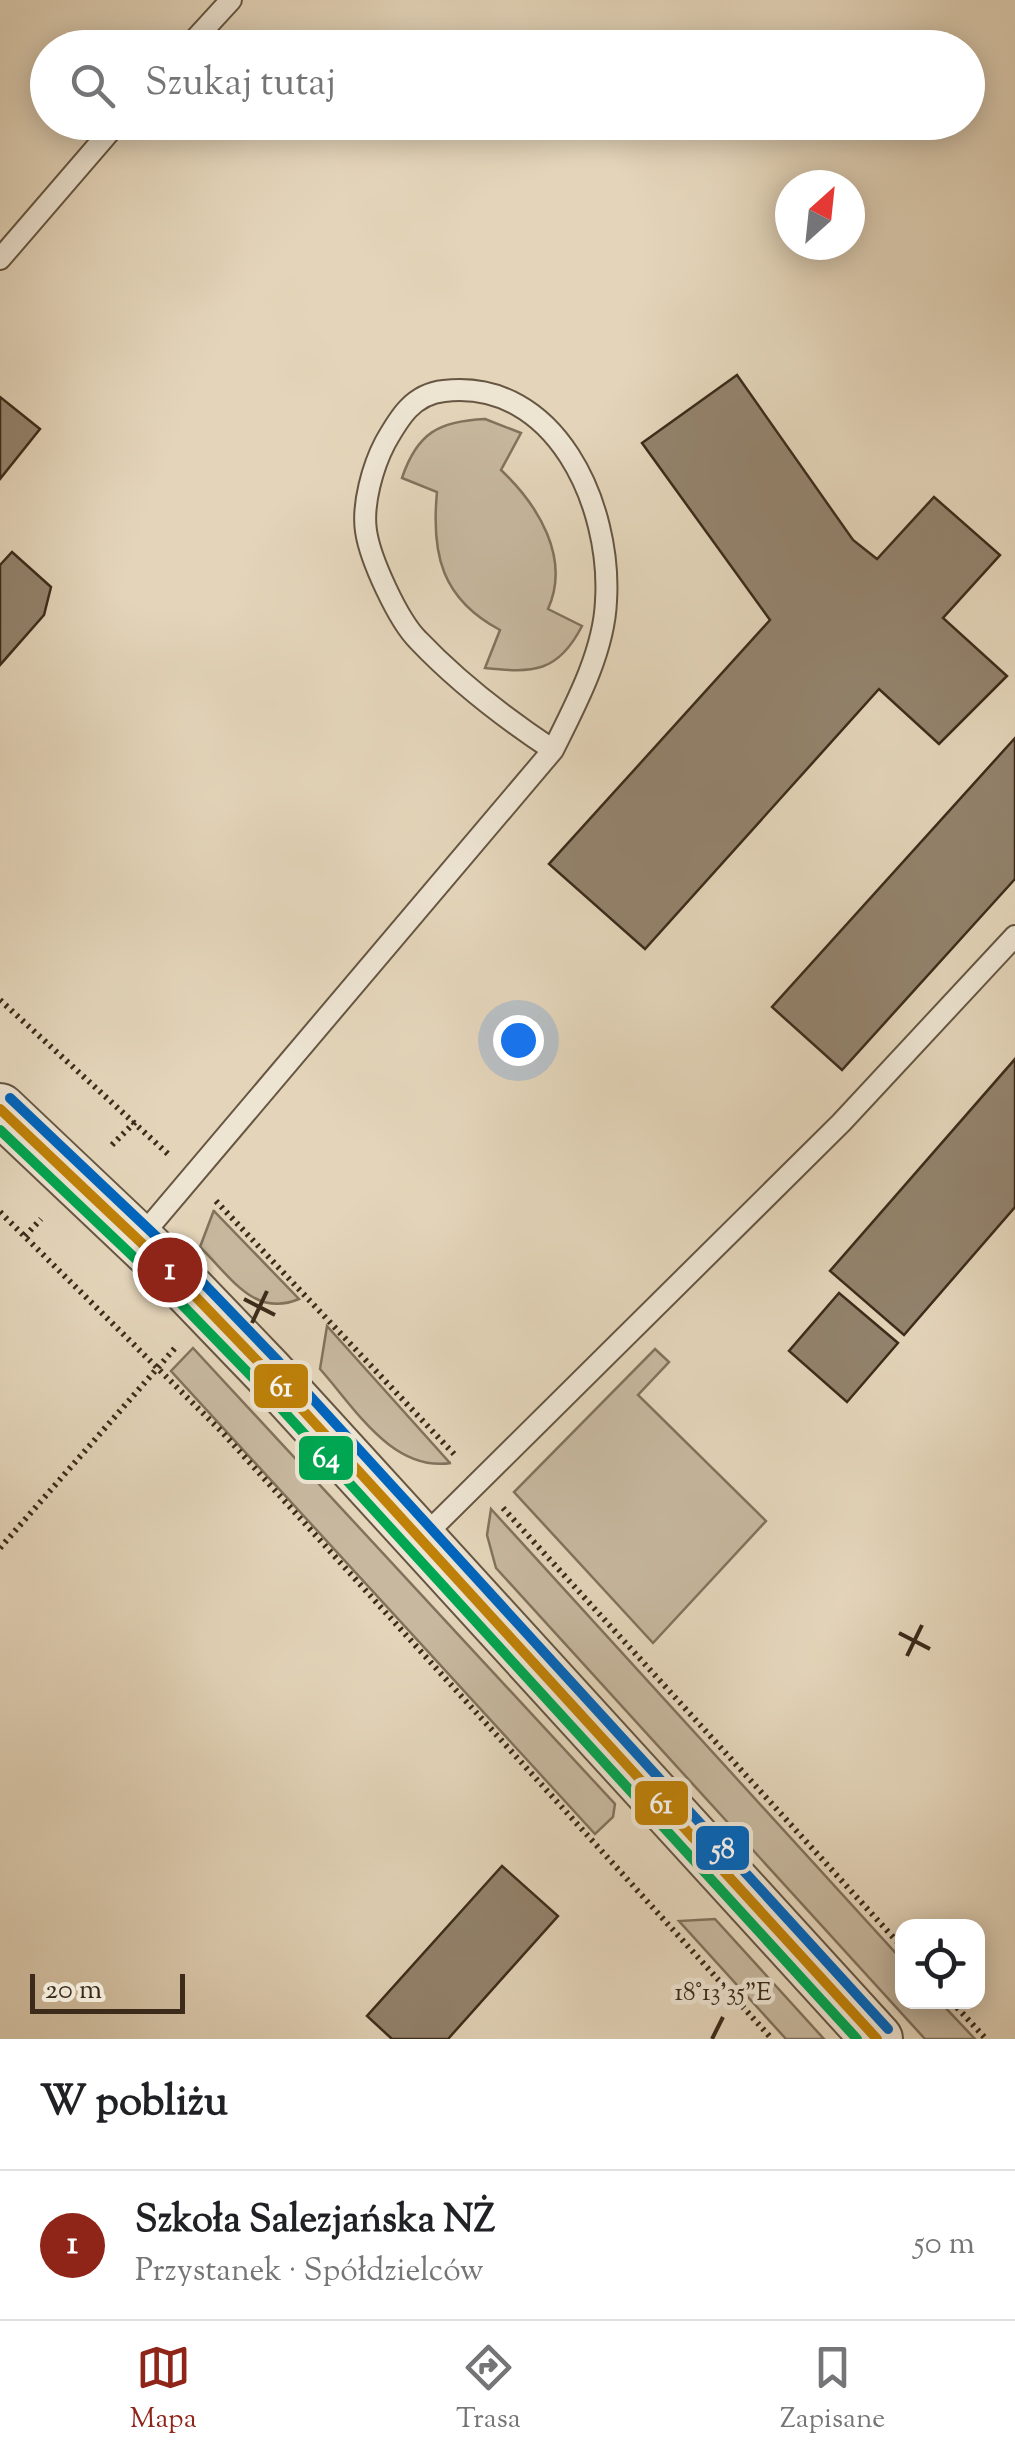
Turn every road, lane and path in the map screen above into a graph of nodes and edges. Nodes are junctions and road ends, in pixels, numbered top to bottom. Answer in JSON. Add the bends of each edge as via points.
{"nodes":[{"id":1,"x":231,"y":0,"type":"edge"},
{"id":2,"x":204,"y":30,"type":"edge"},
{"id":3,"x":102,"y":140,"type":"edge"},
{"id":4,"x":0,"y":258,"type":"edge"},
{"id":5,"x":553,"y":750,"type":"junction"},
{"id":6,"x":1015,"y":936,"type":"edge"},
{"id":7,"x":0,"y":1109,"type":"edge"},
{"id":8,"x":0,"y":1212,"type":"edge"},
{"id":9,"x":139,"y":1239,"type":"junction"},
{"id":10,"x":210,"y":1310,"type":"junction"},
{"id":11,"x":156,"y":1367,"type":"junction"},
{"id":12,"x":421,"y":1539,"type":"junction"},
{"id":13,"x":0,"y":1548,"type":"edge"},
{"id":14,"x":958,"y":2009,"type":"edge"},
{"id":15,"x":772,"y":2039,"type":"edge"},
{"id":16,"x":877,"y":2039,"type":"edge"},
{"id":17,"x":986,"y":2039,"type":"edge"}],
"edges":[{"from":1,"to":2,"type":"lane"},
{"from":3,"to":4,"type":"lane"},
{"from":5,"to":5,"type":"lane","via":[[581,694],[606,604],[603,527],[577,467],[544,422],[494,392],[441,390],[404,408],[374,464],[366,530],[415,638]]},
{"from":5,"to":9,"type":"lane"},
{"from":6,"to":12,"type":"lane","via":[[840,1122]]},
{"from":7,"to":9,"type":"street"},
{"from":8,"to":11,"type":"path"},
{"from":9,"to":10,"type":"street"},
{"from":10,"to":11,"type":"path"},
{"from":10,"to":12,"type":"street"},
{"from":11,"to":13,"type":"path"},
{"from":11,"to":15,"type":"path"},
{"from":12,"to":16,"type":"street"},
{"from":14,"to":17,"type":"path"}]}
